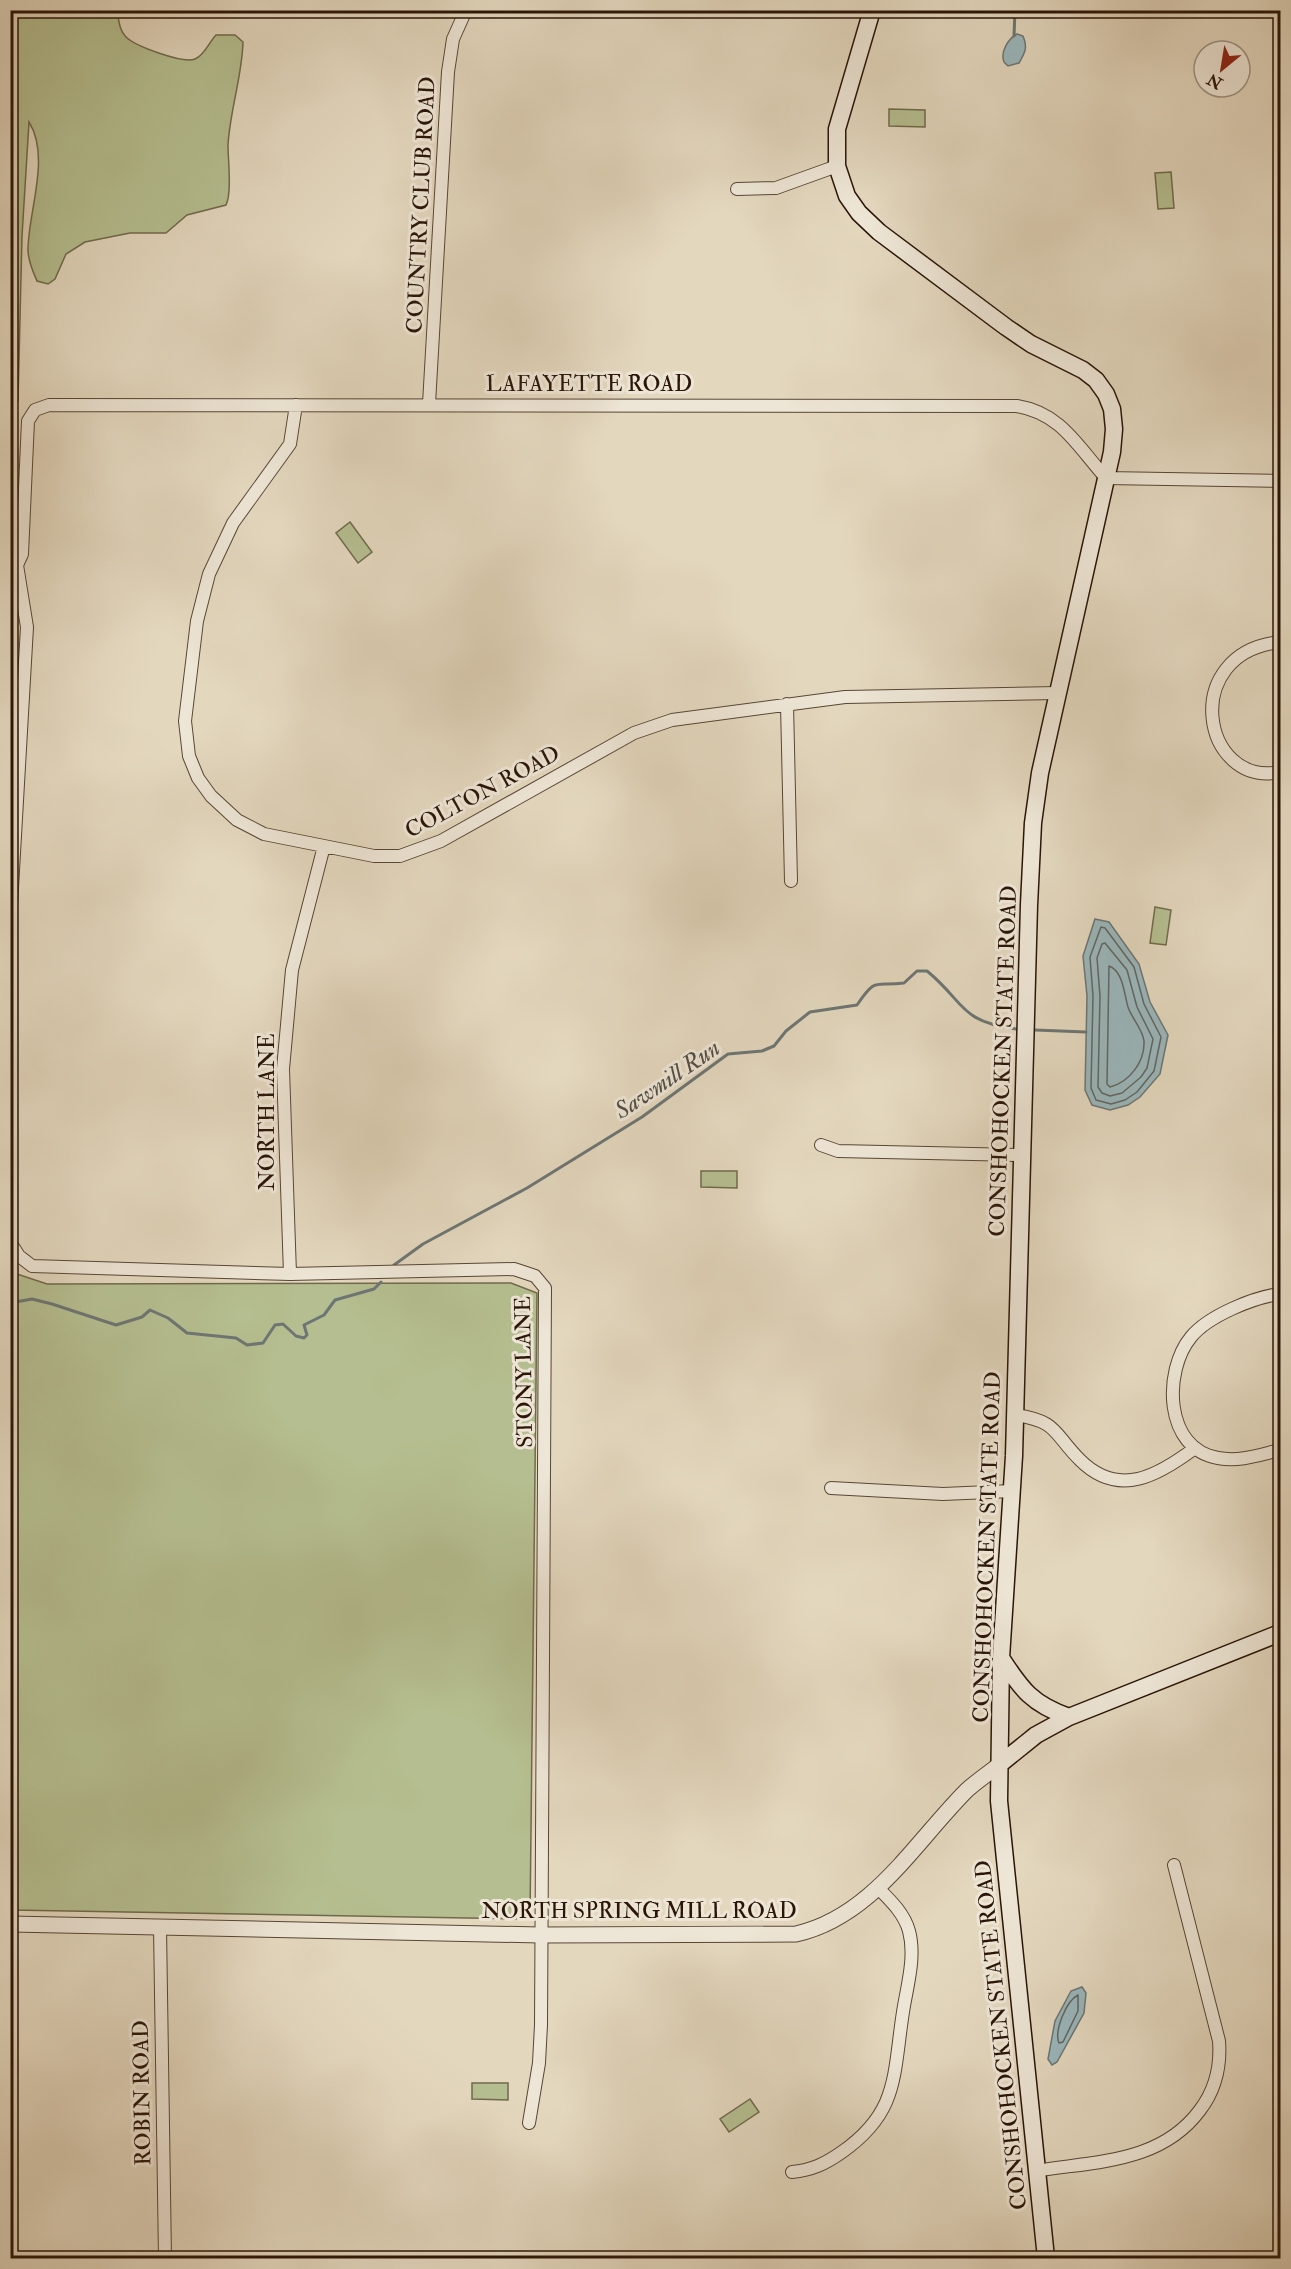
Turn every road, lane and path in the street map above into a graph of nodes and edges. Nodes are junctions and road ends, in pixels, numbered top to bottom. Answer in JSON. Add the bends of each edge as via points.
{"nodes":[{"id":1,"x":466,"y":10,"type":"edge"},
{"id":2,"x":872,"y":10,"type":"edge"},
{"id":3,"x":837,"y":166,"type":"junction"},
{"id":4,"x":737,"y":189,"type":"dead end"},
{"id":5,"x":429,"y":404,"type":"junction"},
{"id":6,"x":296,"y":405,"type":"junction"},
{"id":7,"x":1106,"y":478,"type":"junction"},
{"id":8,"x":1281,"y":481,"type":"edge"},
{"id":9,"x":14,"y":567,"type":"edge"},
{"id":10,"x":1281,"y":642,"type":"edge"},
{"id":11,"x":1057,"y":693,"type":"junction"},
{"id":12,"x":787,"y":704,"type":"junction"},
{"id":13,"x":1281,"y":772,"type":"edge"},
{"id":14,"x":324,"y":846,"type":"junction"},
{"id":15,"x":790,"y":881,"type":"dead end"},
{"id":16,"x":11,"y":905,"type":"edge"},
{"id":17,"x":10,"y":920,"type":"edge"},
{"id":18,"x":821,"y":1145,"type":"dead end"},
{"id":19,"x":1022,"y":1155,"type":"junction"},
{"id":20,"x":10,"y":1242,"type":"edge"},
{"id":21,"x":290,"y":1274,"type":"junction"},
{"id":22,"x":1281,"y":1294,"type":"edge"},
{"id":23,"x":1015,"y":1415,"type":"junction"},
{"id":24,"x":1195,"y":1448,"type":"junction"},
{"id":25,"x":1281,"y":1450,"type":"edge"},
{"id":26,"x":831,"y":1488,"type":"dead end"},
{"id":27,"x":1012,"y":1491,"type":"junction"},
{"id":28,"x":1281,"y":1633,"type":"edge"},
{"id":29,"x":1001,"y":1658,"type":"junction"},
{"id":30,"x":1069,"y":1716,"type":"junction"},
{"id":31,"x":1000,"y":1764,"type":"junction"},
{"id":32,"x":1174,"y":1865,"type":"dead end"},
{"id":33,"x":877,"y":1887,"type":"junction"},
{"id":34,"x":10,"y":1924,"type":"edge"},
{"id":35,"x":160,"y":1927,"type":"junction"},
{"id":36,"x":540,"y":1935,"type":"junction"},
{"id":37,"x":529,"y":2122,"type":"dead end"},
{"id":38,"x":1036,"y":2171,"type":"junction"},
{"id":39,"x":792,"y":2172,"type":"dead end"},
{"id":40,"x":165,"y":2259,"type":"edge"},
{"id":41,"x":1046,"y":2259,"type":"edge"}],
"edges":[{"from":1,"to":5,"type":"street","name":"COUNTRY CLUB ROAD","via":[[453,39],[448,72]]},
{"from":2,"to":3,"type":"main road","name":"CONSHOHOCKEN STATE ROAD","via":[[840,116]]},
{"from":3,"to":4,"type":"street","via":[[776,188]]},
{"from":3,"to":7,"type":"main road","name":"CONSHOHOCKEN STATE ROAD","via":[[853,205],[879,232],[1014,334],[1096,380],[1109,400],[1113,419]]},
{"from":5,"to":6,"type":"street","name":"LAFAYETTE ROAD"},
{"from":5,"to":7,"type":"street","name":"LAFAYETTE ROAD","via":[[1017,406],[1054,419]]},
{"from":6,"to":9,"type":"street","name":"LAFAYETTE ROAD","via":[[49,405],[35,410],[27,428],[22,554]]},
{"from":6,"to":14,"type":"street","name":"COLTON ROAD","via":[[290,444],[233,523],[209,574],[197,621],[185,721],[198,778],[224,811],[264,834]]},
{"from":7,"to":8,"type":"street"},
{"from":7,"to":11,"type":"main road","name":"CONSHOHOCKEN STATE ROAD"},
{"from":9,"to":16,"type":"street","via":[[27,627]]},
{"from":10,"to":13,"type":"street","via":[[1250,649],[1237,657],[1218,680],[1212,703],[1218,740],[1230,756],[1250,771]]},
{"from":11,"to":12,"type":"street","name":"COLTON ROAD","via":[[876,696]]},
{"from":11,"to":19,"type":"main road","name":"CONSHOHOCKEN STATE ROAD","via":[[1033,823]]},
{"from":12,"to":14,"type":"street","name":"COLTON ROAD","via":[[652,725],[441,841],[413,852],[386,857]]},
{"from":12,"to":15,"type":"street"},
{"from":14,"to":21,"type":"street","name":"NORTH LANE","via":[[292,970],[283,1069]]},
{"from":16,"to":17,"type":"street"},
{"from":18,"to":19,"type":"street","via":[[837,1151]]},
{"from":19,"to":23,"type":"main road","name":"CONSHOHOCKEN STATE ROAD"},
{"from":20,"to":21,"type":"street","name":"STONY LANE","via":[[32,1266]]},
{"from":21,"to":36,"type":"street","name":"STONY LANE","via":[[514,1269],[534,1276],[545,1288]]},
{"from":22,"to":24,"type":"street","via":[[1217,1316],[1202,1325],[1181,1351],[1172,1389],[1174,1409],[1181,1430]]},
{"from":23,"to":24,"type":"street","via":[[1046,1423],[1088,1467],[1120,1480],[1157,1474]]},
{"from":23,"to":27,"type":"main road","name":"CONSHOHOCKEN STATE ROAD"},
{"from":24,"to":25,"type":"street","via":[[1215,1458],[1241,1460]]},
{"from":26,"to":27,"type":"street","via":[[943,1494]]},
{"from":27,"to":29,"type":"main road","name":"CONSHOHOCKEN STATE ROAD"},
{"from":28,"to":30,"type":"main road","name":"NORTH SPRING MILL ROAD"},
{"from":29,"to":30,"type":"main road","via":[[1031,1698]]},
{"from":29,"to":31,"type":"main road","name":"CONSHOHOCKEN STATE ROAD"},
{"from":30,"to":31,"type":"main road","name":"NORTH SPRING MILL ROAD","via":[[1036,1735]]},
{"from":31,"to":33,"type":"street","name":"NORTH SPRING MILL ROAD","via":[[967,1791]]},
{"from":31,"to":38,"type":"main road","name":"CONSHOHOCKEN STATE ROAD","via":[[999,1801]]},
{"from":32,"to":38,"type":"street","via":[[1217,2029],[1220,2064],[1214,2086],[1202,2109],[1186,2127],[1158,2148]]},
{"from":33,"to":36,"type":"street","name":"NORTH SPRING MILL ROAD","via":[[842,1916],[796,1934]]},
{"from":33,"to":39,"type":"street","via":[[902,1914],[911,1942],[890,2092],[880,2117],[863,2136],[815,2169]]},
{"from":34,"to":35,"type":"street","name":"NORTH SPRING MILL ROAD"},
{"from":35,"to":36,"type":"street","name":"NORTH SPRING MILL ROAD"},
{"from":35,"to":40,"type":"street","name":"ROBIN ROAD"},
{"from":36,"to":37,"type":"street","via":[[540,2044]]},
{"from":38,"to":41,"type":"main road","name":"CONSHOHOCKEN STATE ROAD"}]}
